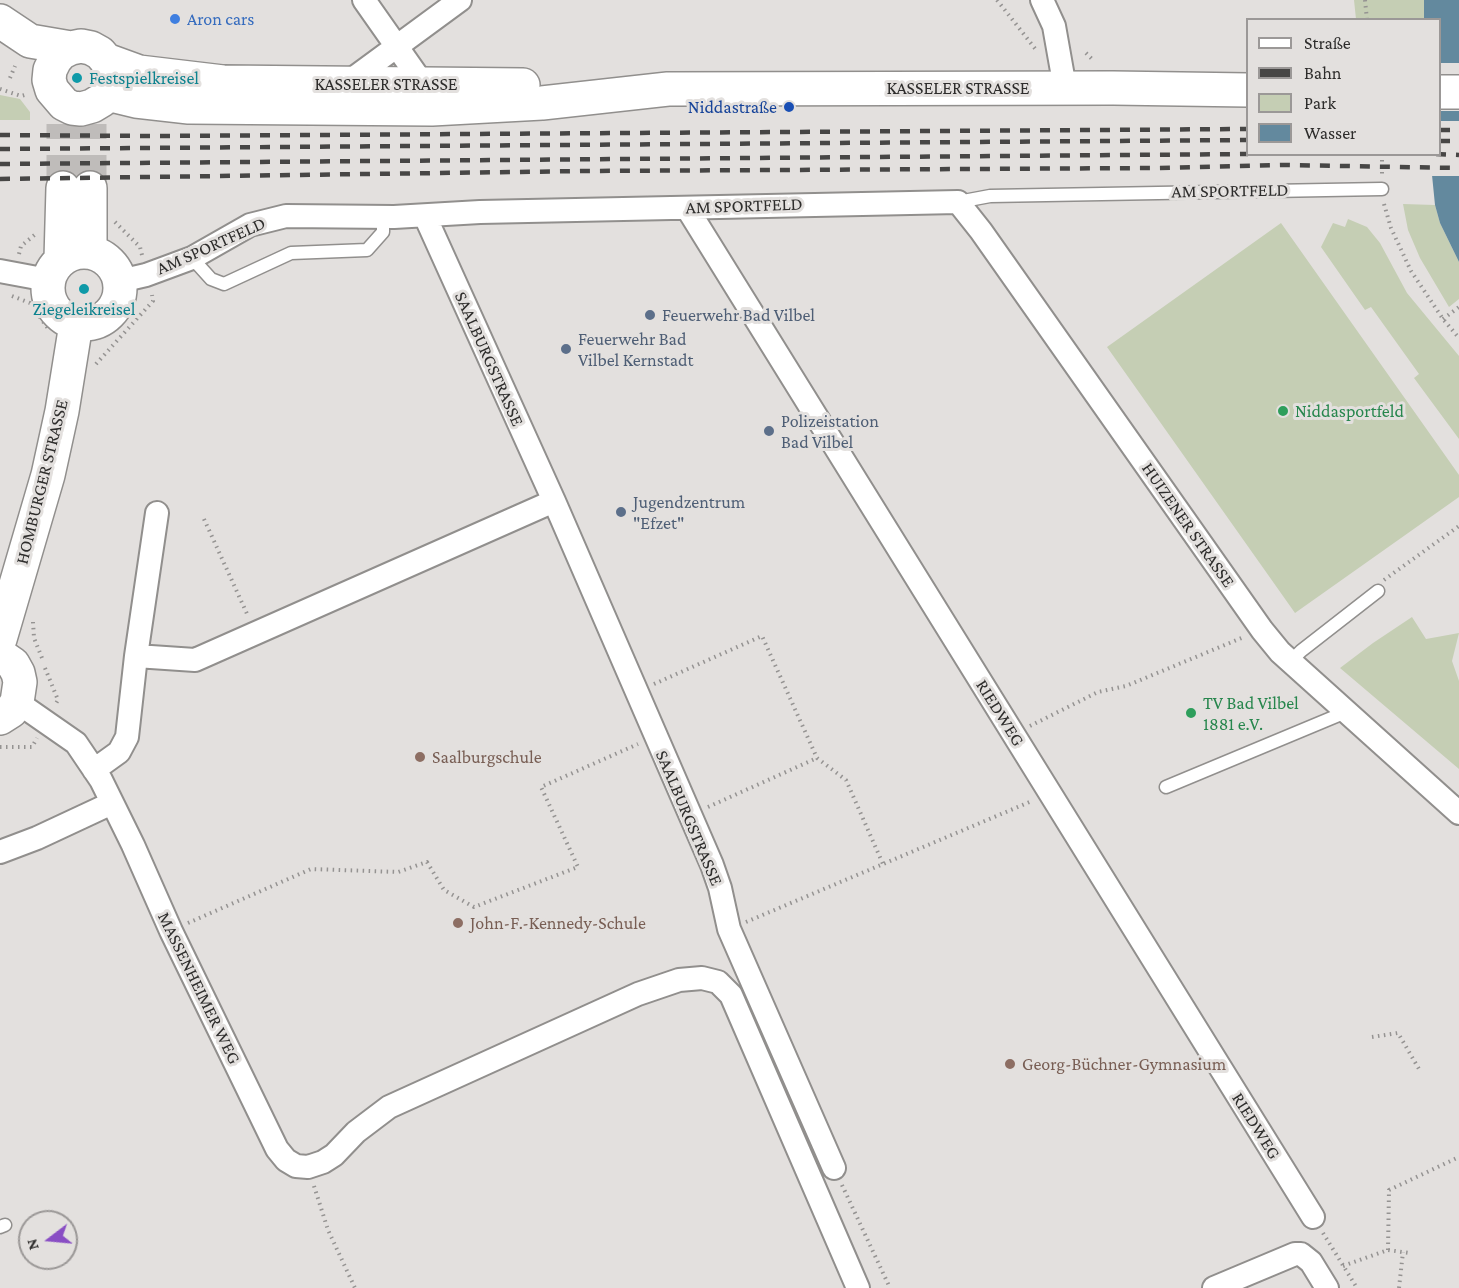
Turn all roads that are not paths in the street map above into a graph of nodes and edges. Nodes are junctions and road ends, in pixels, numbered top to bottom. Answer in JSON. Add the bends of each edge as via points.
{"nodes":[{"id":1,"x":364,"y":0,"type":"edge"},
{"id":2,"x":460,"y":0,"type":"edge"},
{"id":3,"x":1042,"y":0,"type":"edge"},
{"id":4,"x":0,"y":21,"type":"edge"},
{"id":5,"x":398,"y":46,"type":"junction"},
{"id":6,"x":70,"y":48,"type":"junction"},
{"id":7,"x":106,"y":60,"type":"junction"},
{"id":8,"x":8,"y":64,"type":"edge"},
{"id":9,"x":347,"y":83,"type":"junction"},
{"id":10,"x":423,"y":84,"type":"junction"},
{"id":11,"x":1065,"y":88,"type":"junction"},
{"id":12,"x":668,"y":89,"type":"junction"},
{"id":13,"x":1246,"y":90,"type":"edge"},
{"id":14,"x":1441,"y":92,"type":"edge"},
{"id":15,"x":1459,"y":92,"type":"edge"},
{"id":16,"x":71,"y":104,"type":"junction"},
{"id":17,"x":76,"y":188,"type":"tunnel mouth"},
{"id":18,"x":1382,"y":189,"type":"road end"},
{"id":19,"x":958,"y":202,"type":"junction"},
{"id":20,"x":687,"y":208,"type":"junction"},
{"id":21,"x":424,"y":216,"type":"junction"},
{"id":22,"x":383,"y":217,"type":"junction"},
{"id":23,"x":192,"y":258,"type":"junction"},
{"id":24,"x":66,"y":263,"type":"junction"},
{"id":25,"x":7,"y":272,"type":"edge"},
{"id":26,"x":133,"y":278,"type":"junction"},
{"id":27,"x":75,"y":324,"type":"junction"},
{"id":28,"x":554,"y":501,"type":"junction"},
{"id":29,"x":157,"y":513,"type":"dead end"},
{"id":30,"x":1378,"y":591,"type":"road end"},
{"id":31,"x":0,"y":639,"type":"edge"},
{"id":32,"x":0,"y":655,"type":"edge"},
{"id":33,"x":136,"y":656,"type":"junction"},
{"id":34,"x":1290,"y":662,"type":"junction"},
{"id":35,"x":8,"y":710,"type":"edge"},
{"id":36,"x":1346,"y":712,"type":"junction"},
{"id":37,"x":94,"y":770,"type":"junction"},
{"id":38,"x":1167,"y":788,"type":"dead end"},
{"id":39,"x":112,"y":803,"type":"junction"},
{"id":40,"x":1459,"y":813,"type":"edge"},
{"id":41,"x":0,"y":852,"type":"edge"},
{"id":42,"x":834,"y":1168,"type":"road end"},
{"id":43,"x":1313,"y":1217,"type":"road end"},
{"id":44,"x":858,"y":1288,"type":"edge"},
{"id":45,"x":1214,"y":1288,"type":"edge"},
{"id":46,"x":1327,"y":1288,"type":"edge"}],
"edges":[{"from":1,"to":5,"type":"street"},
{"from":2,"to":5,"type":"street"},
{"from":3,"to":11,"type":"street","via":[[1054,26]]},
{"from":4,"to":6,"type":"main road","name":"KASSELER STRASSE","via":[[30,41]]},
{"from":5,"to":9,"type":"street"},
{"from":5,"to":10,"type":"street"},
{"from":6,"to":7,"type":"main road","name":"KASSELER STRASSE","via":[[91,48]]},
{"from":6,"to":16,"type":"main road","via":[[55,60],[50,70]]},
{"from":7,"to":9,"type":"main road","name":"KASSELER STRASSE","via":[[139,72],[222,82]]},
{"from":7,"to":16,"type":"main road","via":[[111,83]]},
{"from":8,"to":16,"type":"main road","name":"KASSELER STRASSE"},
{"from":9,"to":10,"type":"main road","name":"KASSELER STRASSE"},
{"from":10,"to":12,"type":"main road","name":"KASSELER STRASSE","via":[[643,85]]},
{"from":11,"to":12,"type":"main road","name":"KASSELER STRASSE"},
{"from":11,"to":13,"type":"main road","name":"KASSELER STRASSE"},
{"from":12,"to":16,"type":"main road","name":"KASSELER STRASSE","via":[[542,103],[432,109],[189,107],[136,101]]},
{"from":14,"to":15,"type":"main road"},
{"from":17,"to":24,"type":"main road"},
{"from":18,"to":19,"type":"lane","name":"AM SPORTFELD","via":[[990,196]]},
{"from":19,"to":20,"type":"street","name":"AM SPORTFELD"},
{"from":19,"to":34,"type":"street","name":"HUIZENER STRASSE","via":[[1262,630]]},
{"from":20,"to":21,"type":"street","name":"AM SPORTFELD"},
{"from":20,"to":43,"type":"street","name":"RIEDWEG"},
{"from":21,"to":22,"type":"street","name":"AM SPORTFELD"},
{"from":21,"to":28,"type":"street","name":"SAALBURGSTRASSE"},
{"from":22,"to":23,"type":"street","name":"AM SPORTFELD","via":[[286,216],[250,225]]},
{"from":22,"to":23,"type":"lane","via":[[383,232],[367,250],[291,253],[224,284],[211,279]]},
{"from":23,"to":26,"type":"street","name":"AM SPORTFELD"},
{"from":24,"to":25,"type":"street"},
{"from":24,"to":26,"type":"main road","via":[[104,257]]},
{"from":24,"to":27,"type":"main road","via":[[47,291],[56,312]]},
{"from":26,"to":27,"type":"main road","via":[[103,319]]},
{"from":27,"to":31,"type":"main road","name":"HOMBURGER STRASSE","via":[[48,475]]},
{"from":28,"to":33,"type":"street","via":[[195,660]]},
{"from":28,"to":42,"type":"street","name":"SAALBURGSTRASSE","via":[[712,865],[729,929]]},
{"from":29,"to":33,"type":"street"},
{"from":30,"to":34,"type":"lane"},
{"from":32,"to":35,"type":"main road","via":[[18,673],[20,693]]},
{"from":33,"to":37,"type":"street","via":[[127,737],[119,752]]},
{"from":34,"to":36,"type":"street","name":"HUIZENER STRASSE"},
{"from":35,"to":37,"type":"street","name":"MASSENHEIMER WEG","via":[[46,723],[76,743]]},
{"from":36,"to":38,"type":"lane"},
{"from":36,"to":40,"type":"street","name":"HUIZENER STRASSE"},
{"from":37,"to":39,"type":"street","name":"MASSENHEIMER WEG"},
{"from":39,"to":41,"type":"street"},
{"from":39,"to":44,"type":"street","name":"MASSENHEIMER WEG","via":[[277,1149],[286,1160],[308,1167],[334,1155],[389,1107],[638,994],[679,980],[702,978],[718,982],[731,995]]},
{"from":45,"to":46,"type":"street","via":[[1301,1254],[1311,1262]]}]}
